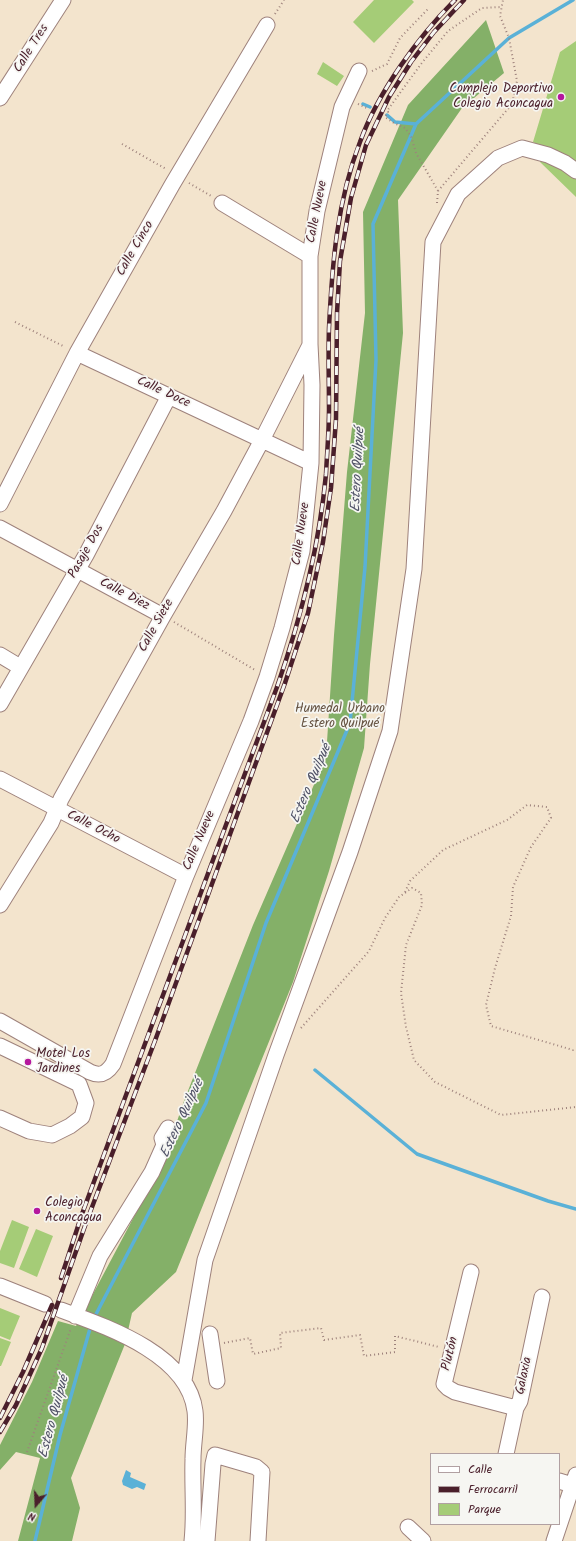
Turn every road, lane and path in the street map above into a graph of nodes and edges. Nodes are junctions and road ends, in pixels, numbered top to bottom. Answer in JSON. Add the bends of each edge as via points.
{"nodes":[{"id":1,"x":62,"y":0,"type":"edge"},
{"id":2,"x":284,"y":0,"type":"edge"},
{"id":3,"x":503,"y":0,"type":"edge"},
{"id":4,"x":501,"y":7,"type":"junction"},
{"id":5,"x":428,"y":9,"type":"dead end"},
{"id":6,"x":267,"y":25,"type":"joint"},
{"id":7,"x":359,"y":72,"type":"joint"},
{"id":8,"x":0,"y":98,"type":"edge"},
{"id":9,"x":576,"y":171,"type":"edge"},
{"id":10,"x":438,"y":191,"type":"junction"},
{"id":11,"x":222,"y":203,"type":"dead end"},
{"id":12,"x":437,"y":206,"type":"dead end"},
{"id":13,"x":310,"y":256,"type":"junction"},
{"id":14,"x":15,"y":322,"type":"dead end"},
{"id":15,"x":310,"y":344,"type":"junction"},
{"id":16,"x":77,"y":353,"type":"junction"},
{"id":17,"x":169,"y":396,"type":"junction"},
{"id":18,"x":262,"y":440,"type":"junction"},
{"id":19,"x":311,"y":463,"type":"junction"},
{"id":20,"x":0,"y":504,"type":"edge"},
{"id":21,"x":0,"y":528,"type":"edge"},
{"id":22,"x":78,"y":570,"type":"junction"},
{"id":23,"x":163,"y":616,"type":"junction"},
{"id":24,"x":0,"y":655,"type":"edge"},
{"id":25,"x":20,"y":667,"type":"junction"},
{"id":26,"x":267,"y":677,"type":"junction"},
{"id":27,"x":0,"y":704,"type":"edge"},
{"id":28,"x":0,"y":779,"type":"edge"},
{"id":29,"x":56,"y":809,"type":"junction"},
{"id":30,"x":186,"y":876,"type":"junction"},
{"id":31,"x":405,"y":893,"type":"junction"},
{"id":32,"x":0,"y":905,"type":"edge"},
{"id":33,"x":0,"y":1021,"type":"edge"},
{"id":34,"x":297,"y":1032,"type":"dead end"},
{"id":35,"x":0,"y":1046,"type":"edge"},
{"id":36,"x":576,"y":1049,"type":"edge"},
{"id":37,"x":576,"y":1108,"type":"edge"},
{"id":38,"x":0,"y":1118,"type":"edge"},
{"id":39,"x":168,"y":1128,"type":"dead end"},
{"id":40,"x":472,"y":1272,"type":"dead end"},
{"id":41,"x":0,"y":1286,"type":"edge"},
{"id":42,"x":542,"y":1297,"type":"dead end"},
{"id":43,"x":45,"y":1304,"type":"dead end"},
{"id":44,"x":61,"y":1310,"type":"dead end"},
{"id":45,"x":75,"y":1316,"type":"junction"},
{"id":46,"x":212,"y":1345,"type":"junction"},
{"id":47,"x":452,"y":1350,"type":"junction"},
{"id":48,"x":187,"y":1360,"type":"junction"},
{"id":49,"x":184,"y":1380,"type":"junction"},
{"id":50,"x":217,"y":1382,"type":"dead end"},
{"id":51,"x":516,"y":1408,"type":"junction"},
{"id":52,"x":27,"y":1452,"type":"dead end"},
{"id":53,"x":506,"y":1453,"type":"edge"},
{"id":54,"x":560,"y":1480,"type":"edge"},
{"id":55,"x":575,"y":1482,"type":"edge"},
{"id":56,"x":560,"y":1524,"type":"edge"},
{"id":57,"x":560,"y":1525,"type":"edge"},
{"id":58,"x":408,"y":1527,"type":"dead end"},
{"id":59,"x":192,"y":1541,"type":"edge"},
{"id":60,"x":207,"y":1541,"type":"edge"},
{"id":61,"x":258,"y":1541,"type":"edge"},
{"id":62,"x":423,"y":1541,"type":"edge"},
{"id":63,"x":554,"y":1541,"type":"edge"}],
"edges":[{"from":1,"to":8,"type":"street","name":"Calle Tres"},
{"from":2,"to":6,"type":"path"},
{"from":3,"to":4,"type":"path"},
{"from":4,"to":10,"type":"path","via":[[500,16],[509,38],[517,81],[512,104]]},
{"from":4,"to":10,"type":"path","via":[[482,8],[448,31],[387,111],[386,117],[405,128],[411,136],[416,153]]},
{"from":5,"to":7,"type":"path","via":[[400,38],[387,64],[370,72]]},
{"from":6,"to":16,"type":"street","name":"Calle Cinco","via":[[172,185]]},
{"from":7,"to":13,"type":"street","name":"Calle Nueve","via":[[342,107],[317,211]]},
{"from":9,"to":48,"type":"street","via":[[548,155],[522,148],[498,158],[458,194],[433,242],[414,569],[390,731],[350,852],[205,1260]]},
{"from":10,"to":12,"type":"path"},
{"from":11,"to":13,"type":"street"},
{"from":13,"to":15,"type":"street","name":"Calle Nueve"},
{"from":14,"to":16,"type":"path"},
{"from":15,"to":18,"type":"street","name":"Calle Siete"},
{"from":15,"to":19,"type":"street","name":"Calle Nueve"},
{"from":16,"to":17,"type":"street","name":"Calle Doce"},
{"from":16,"to":20,"type":"street","name":"Calle Cinco"},
{"from":17,"to":18,"type":"street","name":"Calle Doce"},
{"from":17,"to":22,"type":"street","name":"Pasaje Dos"},
{"from":18,"to":19,"type":"street","name":"Calle Doce"},
{"from":18,"to":23,"type":"street","name":"Calle Siete"},
{"from":19,"to":26,"type":"street","name":"Calle Nueve","via":[[302,551]]},
{"from":21,"to":22,"type":"street","name":"Calle Diez"},
{"from":22,"to":23,"type":"street","name":"Calle Diez"},
{"from":22,"to":25,"type":"street","name":"Pasaje Dos"},
{"from":23,"to":26,"type":"path","name":"Calle Diez"},
{"from":23,"to":29,"type":"street","name":"Calle Siete"},
{"from":24,"to":25,"type":"street"},
{"from":25,"to":27,"type":"street","name":"Pasaje Dos"},
{"from":26,"to":30,"type":"street","name":"Calle Nueve"},
{"from":28,"to":29,"type":"street","name":"Calle Ocho"},
{"from":29,"to":30,"type":"street","name":"Calle Ocho"},
{"from":29,"to":32,"type":"street","name":"Calle Siete","via":[[51,823]]},
{"from":30,"to":33,"type":"street","name":"Calle Nueve","via":[[110,1070],[101,1074],[90,1072]]},
{"from":31,"to":34,"type":"path","via":[[399,897],[385,918],[369,951]]},
{"from":31,"to":36,"type":"path","via":[[410,881],[443,850],[507,820],[527,805],[547,807],[551,818],[531,847],[513,887],[511,916],[486,1005],[491,1026]]},
{"from":31,"to":37,"type":"path","via":[[412,888],[421,893],[422,905],[406,945],[401,993],[414,1060],[435,1082],[502,1115]]},
{"from":35,"to":38,"type":"street","via":[[79,1084],[86,1103],[82,1117],[52,1135],[29,1131]]},
{"from":39,"to":45,"type":"street","via":[[162,1138],[164,1145],[152,1172],[100,1256]]},
{"from":40,"to":47,"type":"street","name":"Plutón"},
{"from":41,"to":43,"type":"street"},
{"from":42,"to":51,"type":"street","name":"Galaxia","via":[[520,1401]]},
{"from":44,"to":45,"type":"street"},
{"from":45,"to":49,"type":"street","via":[[136,1341],[153,1352]]},
{"from":45,"to":52,"type":"path"},
{"from":46,"to":47,"type":"path","via":[[250,1338],[253,1354],[281,1348],[280,1333],[321,1328],[324,1340],[360,1335],[364,1356],[395,1352],[395,1336]]},
{"from":46,"to":48,"type":"street"},
{"from":46,"to":50,"type":"street"},
{"from":47,"to":51,"type":"street","name":"Plutón","via":[[444,1384],[448,1388]]},
{"from":48,"to":49,"type":"street"},
{"from":49,"to":59,"type":"street","via":[[195,1411]]},
{"from":51,"to":53,"type":"street","name":"Galaxia"},
{"from":54,"to":55,"type":"street"},
{"from":55,"to":56,"type":"street"},
{"from":57,"to":63,"type":"street"},
{"from":58,"to":62,"type":"street"},
{"from":60,"to":61,"type":"street","via":[[215,1455],[262,1472]]}]}
